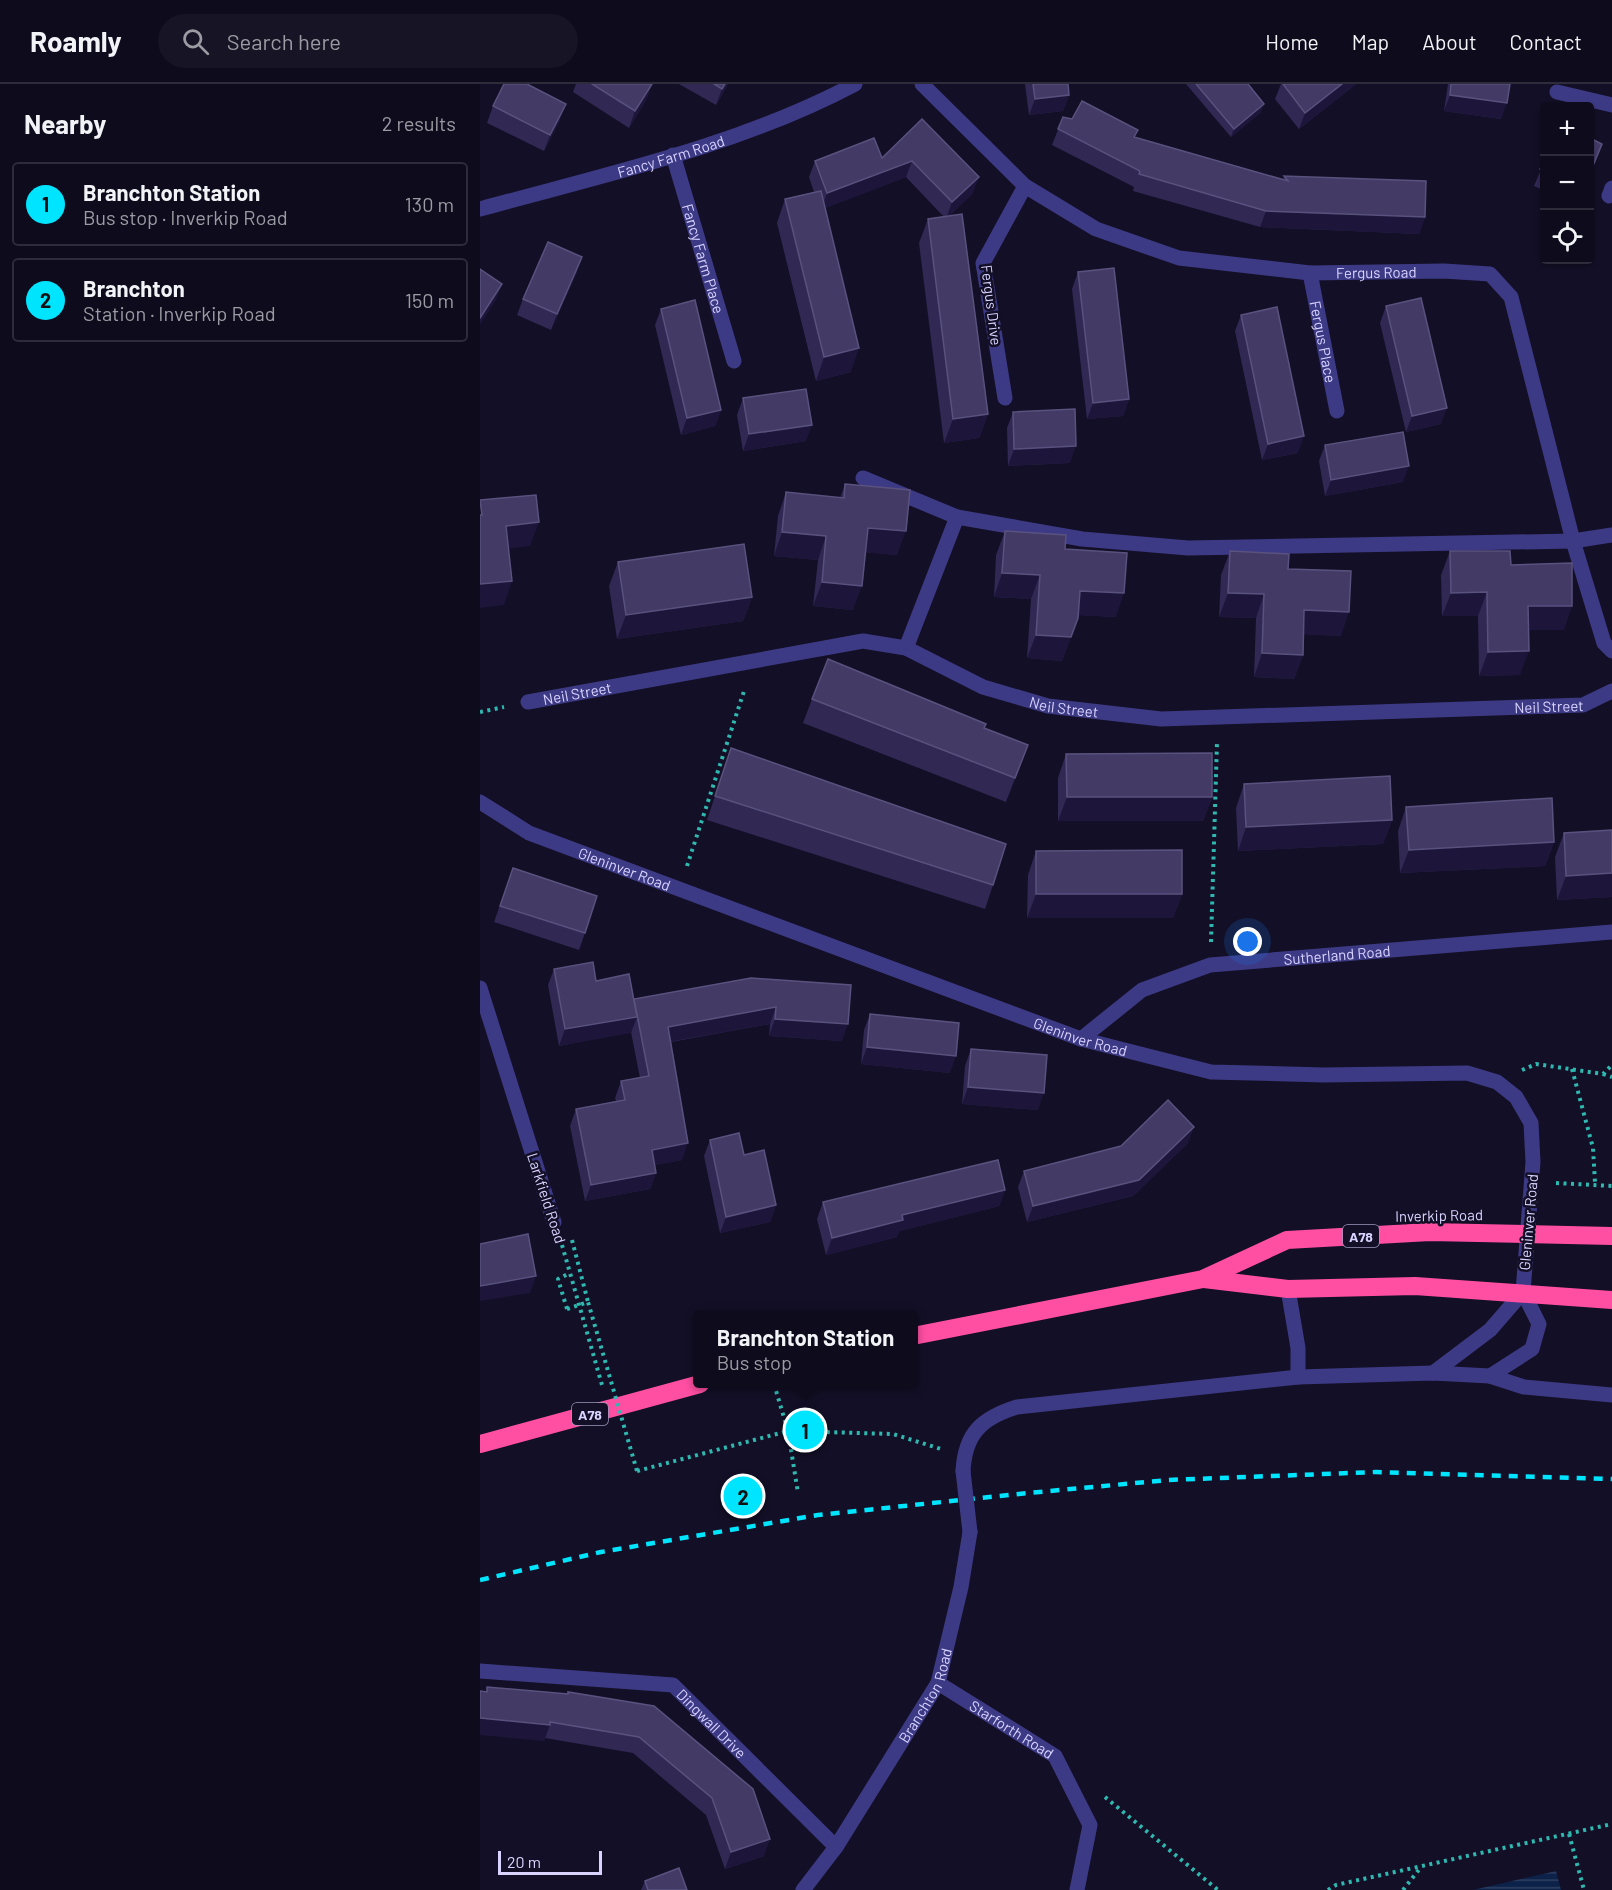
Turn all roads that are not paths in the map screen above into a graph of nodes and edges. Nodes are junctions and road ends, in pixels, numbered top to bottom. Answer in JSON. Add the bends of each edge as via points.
{"nodes":[{"id":1,"x":855,"y":84,"type":"edge"},
{"id":2,"x":922,"y":84,"type":"edge"},
{"id":3,"x":1557,"y":92,"type":"dead end"},
{"id":4,"x":1612,"y":105,"type":"edge"},
{"id":5,"x":673,"y":155,"type":"junction"},
{"id":6,"x":1025,"y":186,"type":"junction"},
{"id":7,"x":480,"y":209,"type":"edge"},
{"id":8,"x":1310,"y":273,"type":"junction"},
{"id":9,"x":734,"y":361,"type":"dead end"},
{"id":10,"x":1005,"y":398,"type":"dead end"},
{"id":11,"x":1337,"y":411,"type":"dead end"},
{"id":12,"x":863,"y":478,"type":"dead end"},
{"id":13,"x":957,"y":517,"type":"junction"},
{"id":14,"x":1612,"y":535,"type":"edge"},
{"id":15,"x":1573,"y":541,"type":"junction"},
{"id":16,"x":906,"y":648,"type":"junction"},
{"id":17,"x":1612,"y":651,"type":"edge"},
{"id":18,"x":1612,"y":691,"type":"edge"},
{"id":19,"x":528,"y":702,"type":"dead end"},
{"id":20,"x":480,"y":802,"type":"edge"},
{"id":21,"x":1612,"y":932,"type":"edge"},
{"id":22,"x":480,"y":988,"type":"edge"},
{"id":23,"x":1081,"y":1039,"type":"junction"},
{"id":24,"x":554,"y":1222,"type":"road end"},
{"id":25,"x":1528,"y":1232,"type":"junction"},
{"id":26,"x":1612,"y":1236,"type":"edge"},
{"id":27,"x":1203,"y":1279,"type":"junction"},
{"id":28,"x":1288,"y":1289,"type":"junction"},
{"id":29,"x":1522,"y":1292,"type":"junction"},
{"id":30,"x":1612,"y":1300,"type":"edge"},
{"id":31,"x":918,"y":1335,"type":"edge"},
{"id":32,"x":1433,"y":1372,"type":"junction"},
{"id":33,"x":1490,"y":1376,"type":"junction"},
{"id":34,"x":1298,"y":1377,"type":"junction"},
{"id":35,"x":693,"y":1385,"type":"edge"},
{"id":36,"x":1612,"y":1395,"type":"edge"},
{"id":37,"x":480,"y":1444,"type":"edge"},
{"id":38,"x":480,"y":1671,"type":"edge"},
{"id":39,"x":938,"y":1683,"type":"junction"},
{"id":40,"x":836,"y":1847,"type":"junction"},
{"id":41,"x":803,"y":1890,"type":"edge"},
{"id":42,"x":1077,"y":1890,"type":"edge"}],
"edges":[{"from":1,"to":5,"type":"street","name":"Fancy Farm Road","via":[[807,110]]},
{"from":2,"to":6,"type":"street","name":"Fergus Road"},
{"from":3,"to":4,"type":"street"},
{"from":5,"to":7,"type":"street","name":"Fancy Farm Road"},
{"from":5,"to":9,"type":"street","name":"Fancy Farm Place"},
{"from":6,"to":8,"type":"street","name":"Fergus Road","via":[[1096,229],[1179,258]]},
{"from":6,"to":10,"type":"street","name":"Fergus Drive","via":[[983,263]]},
{"from":8,"to":11,"type":"street","name":"Fergus Place"},
{"from":8,"to":15,"type":"street","name":"Fergus Road","via":[[1490,274],[1511,297]]},
{"from":12,"to":13,"type":"street"},
{"from":13,"to":15,"type":"street","via":[[1082,539],[1188,548]]},
{"from":13,"to":16,"type":"street"},
{"from":14,"to":15,"type":"street"},
{"from":15,"to":17,"type":"street","name":"Fergus Road","via":[[1604,643]]},
{"from":16,"to":18,"type":"street","name":"Neil Street","via":[[983,687],[1048,706],[1161,719],[1583,705]]},
{"from":16,"to":19,"type":"street","name":"Neil Street","via":[[863,641]]},
{"from":20,"to":23,"type":"street","name":"Gleninver Road","via":[[529,833]]},
{"from":21,"to":23,"type":"street","name":"Sutherland Road","via":[[1210,965],[1142,990]]},
{"from":22,"to":24,"type":"street","name":"Larkfield Road"},
{"from":23,"to":25,"type":"street","name":"Gleninver Road","via":[[1211,1072],[1467,1073],[1497,1082],[1516,1097],[1531,1123]]},
{"from":25,"to":26,"type":"highway","name":"Inverkip Road","number":"A78"},
{"from":25,"to":27,"type":"highway","name":"Inverkip Road","number":"A78","via":[[1430,1232],[1287,1240]]},
{"from":25,"to":29,"type":"street","name":"Gleninver Road"},
{"from":27,"to":28,"type":"highway","name":"Inverkip Road","number":"A78"},
{"from":27,"to":31,"type":"highway","name":"Inverkip Road","number":"A78"},
{"from":28,"to":29,"type":"highway","name":"Inverkip Road","number":"A78","via":[[1415,1286]]},
{"from":28,"to":34,"type":"street","via":[[1298,1348]]},
{"from":29,"to":30,"type":"highway","name":"Inverkip Road","number":"A78"},
{"from":29,"to":32,"type":"street","via":[[1490,1330]]},
{"from":29,"to":33,"type":"street","via":[[1539,1324],[1532,1349]]},
{"from":32,"to":33,"type":"street"},
{"from":32,"to":34,"type":"street"},
{"from":33,"to":36,"type":"street","via":[[1524,1387]]},
{"from":34,"to":39,"type":"street","name":"Branchton Road","bridge":true,"via":[[1017,1407],[994,1414],[980,1427],[964,1464],[970,1532]]},
{"from":35,"to":37,"type":"highway","number":"A78"},
{"from":38,"to":40,"type":"street","name":"Dingwall Drive","via":[[673,1685]]},
{"from":39,"to":40,"type":"street","name":"Branchton Road"},
{"from":39,"to":42,"type":"street","name":"Starforth Road","via":[[1055,1756],[1090,1825]]},
{"from":40,"to":41,"type":"street","name":"Branchton Road"}]}
